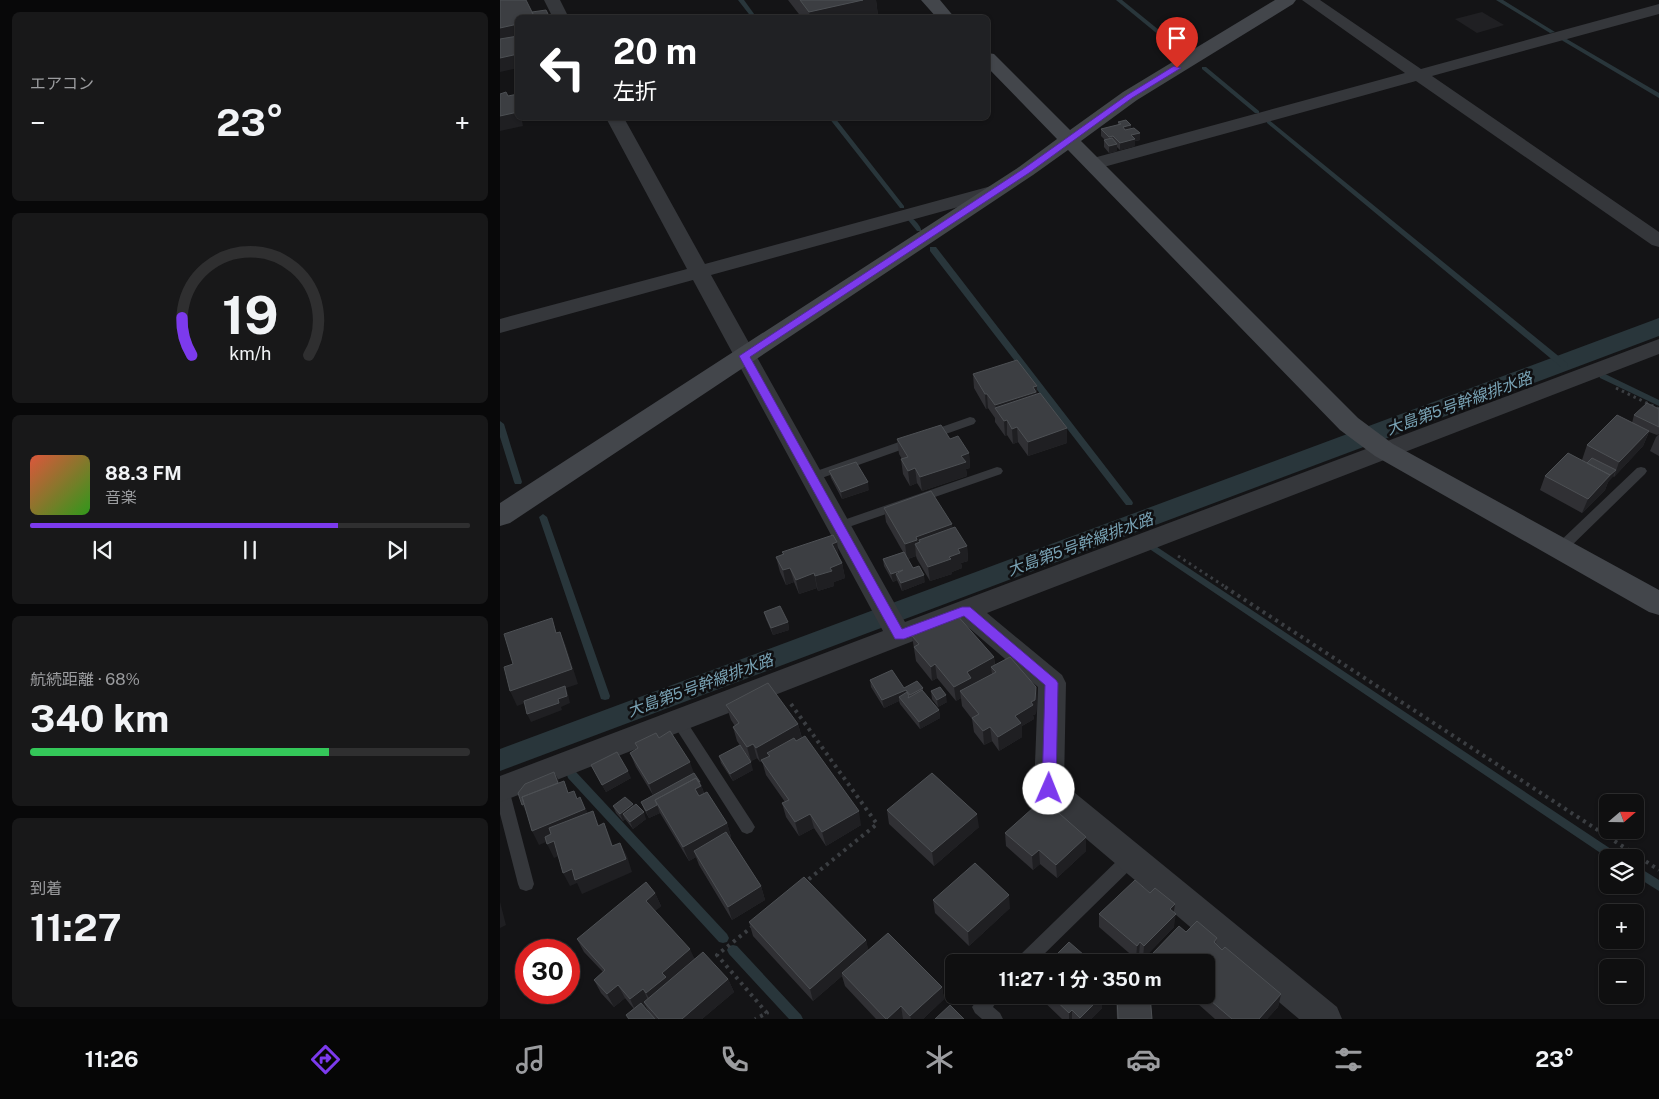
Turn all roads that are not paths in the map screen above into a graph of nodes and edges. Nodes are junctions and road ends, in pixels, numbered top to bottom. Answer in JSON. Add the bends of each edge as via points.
{"nodes":[{"id":1,"x":552,"y":0,"type":"edge"},
{"id":2,"x":930,"y":0,"type":"edge"},
{"id":3,"x":1287,"y":0,"type":"edge"},
{"id":4,"x":1310,"y":0,"type":"edge"},
{"id":5,"x":1659,"y":9,"type":"edge"},
{"id":6,"x":560,"y":15,"type":"edge"},
{"id":7,"x":944,"y":15,"type":"edge"},
{"id":8,"x":990,"y":60,"type":"edge"},
{"id":9,"x":1418,"y":75,"type":"junction"},
{"id":10,"x":616,"y":120,"type":"edge"},
{"id":11,"x":1069,"y":140,"type":"junction"},
{"id":12,"x":1094,"y":164,"type":"junction"},
{"id":13,"x":995,"y":191,"type":"junction"},
{"id":14,"x":1659,"y":241,"type":"edge"},
{"id":15,"x":698,"y":272,"type":"junction"},
{"id":16,"x":500,"y":326,"type":"edge"},
{"id":17,"x":1659,"y":346,"type":"edge"},
{"id":18,"x":744,"y":356,"type":"junction"},
{"id":19,"x":970,"y":421,"type":"dead end"},
{"id":20,"x":1381,"y":448,"type":"junction"},
{"id":21,"x":997,"y":471,"type":"dead end"},
{"id":22,"x":1641,"y":471,"type":"dead end"},
{"id":23,"x":812,"y":477,"type":"junction"},
{"id":24,"x":500,"y":516,"type":"edge"},
{"id":25,"x":839,"y":526,"type":"junction"},
{"id":26,"x":1560,"y":549,"type":"junction"},
{"id":27,"x":1659,"y":604,"type":"edge"},
{"id":28,"x":966,"y":610,"type":"junction"},
{"id":29,"x":898,"y":632,"type":"junction"},
{"id":30,"x":678,"y":720,"type":"junction"},
{"id":31,"x":500,"y":789,"type":"edge"},
{"id":32,"x":747,"y":827,"type":"dead end"},
{"id":33,"x":1131,"y":858,"type":"junction"},
{"id":34,"x":526,"y":884,"type":"dead end"},
{"id":35,"x":1033,"y":954,"type":"edge"},
{"id":36,"x":984,"y":1004,"type":"edge"},
{"id":37,"x":994,"y":1019,"type":"edge"},
{"id":38,"x":1325,"y":1019,"type":"edge"}],
"edges":[{"from":1,"to":6,"type":"street"},
{"from":2,"to":7,"type":"street"},
{"from":3,"to":11,"type":"street","via":[[1130,96]]},
{"from":4,"to":9,"type":"street"},
{"from":5,"to":9,"type":"street"},
{"from":8,"to":11,"type":"street"},
{"from":9,"to":12,"type":"street"},
{"from":9,"to":14,"type":"street"},
{"from":10,"to":15,"type":"street"},
{"from":11,"to":12,"type":"street"},
{"from":11,"to":13,"type":"street"},
{"from":12,"to":20,"type":"street","via":[[1349,424]]},
{"from":13,"to":15,"type":"street"},
{"from":13,"to":18,"type":"street"},
{"from":15,"to":16,"type":"street"},
{"from":15,"to":18,"type":"street"},
{"from":17,"to":20,"type":"street"},
{"from":18,"to":23,"type":"street"},
{"from":18,"to":24,"type":"street"},
{"from":19,"to":23,"type":"lane"},
{"from":20,"to":26,"type":"street"},
{"from":20,"to":28,"type":"street"},
{"from":21,"to":25,"type":"lane"},
{"from":22,"to":26,"type":"lane"},
{"from":23,"to":25,"type":"street"},
{"from":25,"to":29,"type":"street"},
{"from":26,"to":27,"type":"street"},
{"from":28,"to":29,"type":"street"},
{"from":28,"to":33,"type":"street","via":[[1052,683],[1049,789]]},
{"from":29,"to":30,"type":"street"},
{"from":30,"to":31,"type":"street"},
{"from":30,"to":32,"type":"lane"},
{"from":31,"to":34,"type":"lane"},
{"from":33,"to":35,"type":"lane"},
{"from":33,"to":38,"type":"street"},
{"from":36,"to":37,"type":"lane","via":[[981,1007]]}]}
